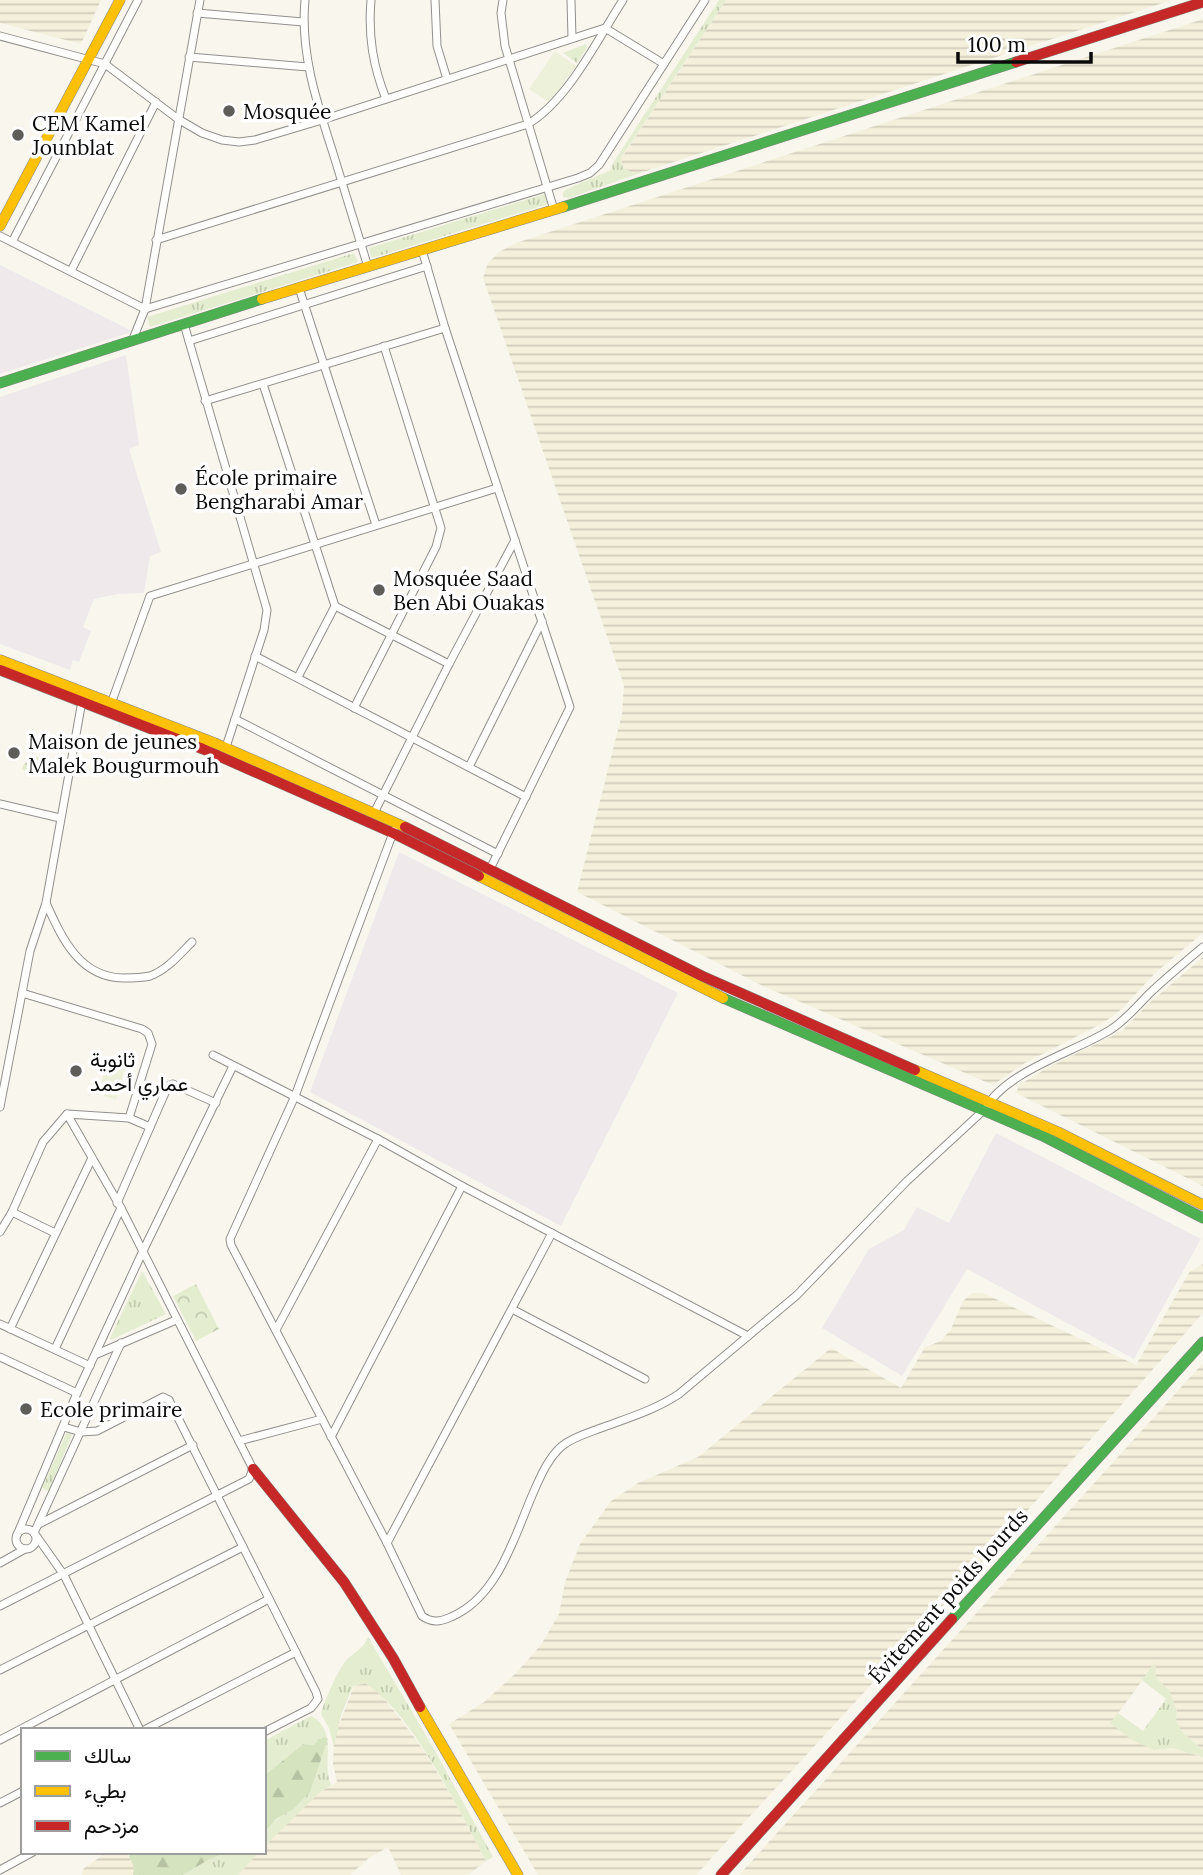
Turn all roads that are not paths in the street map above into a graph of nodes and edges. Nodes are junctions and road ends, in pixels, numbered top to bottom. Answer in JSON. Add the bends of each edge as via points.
{"nodes":[{"id":1,"x":120,"y":0,"type":"edge"},
{"id":2,"x":138,"y":0,"type":"edge"},
{"id":3,"x":200,"y":0,"type":"edge"},
{"id":4,"x":304,"y":0,"type":"edge"},
{"id":5,"x":371,"y":0,"type":"edge"},
{"id":6,"x":435,"y":0,"type":"edge"},
{"id":7,"x":503,"y":0,"type":"edge"},
{"id":8,"x":571,"y":0,"type":"edge"},
{"id":9,"x":623,"y":0,"type":"edge"},
{"id":10,"x":705,"y":0,"type":"edge"},
{"id":11,"x":1203,"y":2,"type":"edge"},
{"id":12,"x":197,"y":13,"type":"junction"},
{"id":13,"x":303,"y":22,"type":"junction"},
{"id":14,"x":605,"y":27,"type":"junction"},
{"id":15,"x":0,"y":36,"type":"edge"},
{"id":16,"x":572,"y":38,"type":"junction"},
{"id":17,"x":189,"y":57,"type":"junction"},
{"id":18,"x":89,"y":60,"type":"junction"},
{"id":19,"x":509,"y":60,"type":"junction"},
{"id":20,"x":105,"y":64,"type":"junction"},
{"id":21,"x":664,"y":64,"type":"junction"},
{"id":22,"x":308,"y":67,"type":"junction"},
{"id":23,"x":447,"y":79,"type":"junction"},
{"id":24,"x":386,"y":99,"type":"junction"},
{"id":25,"x":156,"y":102,"type":"junction"},
{"id":26,"x":178,"y":119,"type":"junction"},
{"id":27,"x":322,"y":120,"type":"junction"},
{"id":28,"x":528,"y":124,"type":"junction"},
{"id":29,"x":342,"y":182,"type":"junction"},
{"id":30,"x":548,"y":187,"type":"junction"},
{"id":31,"x":554,"y":210,"type":"junction"},
{"id":32,"x":0,"y":226,"type":"edge"},
{"id":33,"x":0,"y":236,"type":"edge"},
{"id":34,"x":156,"y":240,"type":"junction"},
{"id":35,"x":12,"y":242,"type":"junction"},
{"id":36,"x":361,"y":244,"type":"junction"},
{"id":37,"x":422,"y":250,"type":"junction"},
{"id":38,"x":368,"y":267,"type":"junction"},
{"id":39,"x":427,"y":267,"type":"junction"},
{"id":40,"x":71,"y":271,"type":"junction"},
{"id":41,"x":299,"y":288,"type":"junction"},
{"id":42,"x":305,"y":305,"type":"junction"},
{"id":43,"x":145,"y":309,"type":"junction"},
{"id":44,"x":184,"y":324,"type":"junction"},
{"id":45,"x":445,"y":328,"type":"junction"},
{"id":46,"x":133,"y":339,"type":"junction"},
{"id":47,"x":189,"y":341,"type":"junction"},
{"id":48,"x":384,"y":346,"type":"junction"},
{"id":49,"x":324,"y":365,"type":"junction"},
{"id":50,"x":0,"y":383,"type":"edge"},
{"id":51,"x":262,"y":384,"type":"junction"},
{"id":52,"x":205,"y":401,"type":"junction"},
{"id":53,"x":497,"y":488,"type":"junction"},
{"id":54,"x":436,"y":507,"type":"junction"},
{"id":55,"x":376,"y":525,"type":"junction"},
{"id":56,"x":514,"y":540,"type":"junction"},
{"id":57,"x":314,"y":544,"type":"junction"},
{"id":58,"x":254,"y":562,"type":"junction"},
{"id":59,"x":335,"y":606,"type":"junction"},
{"id":60,"x":542,"y":621,"type":"junction"},
{"id":61,"x":392,"y":634,"type":"junction"},
{"id":62,"x":255,"y":656,"type":"junction"},
{"id":63,"x":0,"y":660,"type":"edge"},
{"id":64,"x":449,"y":664,"type":"junction"},
{"id":65,"x":0,"y":670,"type":"edge"},
{"id":66,"x":298,"y":677,"type":"junction"},
{"id":67,"x":82,"y":701,"type":"junction"},
{"id":68,"x":112,"y":701,"type":"junction"},
{"id":69,"x":355,"y":708,"type":"junction"},
{"id":70,"x":235,"y":719,"type":"junction"},
{"id":71,"x":412,"y":737,"type":"junction"},
{"id":72,"x":226,"y":747,"type":"junction"},
{"id":73,"x":469,"y":767,"type":"junction"},
{"id":74,"x":383,"y":795,"type":"junction"},
{"id":75,"x":526,"y":797,"type":"junction"},
{"id":76,"x":0,"y":804,"type":"edge"},
{"id":77,"x":374,"y":813,"type":"junction"},
{"id":78,"x":60,"y":818,"type":"junction"},
{"id":79,"x":395,"y":828,"type":"junction"},
{"id":80,"x":498,"y":854,"type":"junction"},
{"id":81,"x":490,"y":869,"type":"junction"},
{"id":82,"x":46,"y":903,"type":"junction"},
{"id":83,"x":192,"y":942,"type":"dead end"},
{"id":84,"x":1203,"y":947,"type":"edge"},
{"id":85,"x":22,"y":993,"type":"junction"},
{"id":86,"x":213,"y":1055,"type":"dead end"},
{"id":87,"x":233,"y":1066,"type":"junction"},
{"id":88,"x":295,"y":1096,"type":"junction"},
{"id":89,"x":216,"y":1103,"type":"junction"},
{"id":90,"x":986,"y":1106,"type":"junction"},
{"id":91,"x":0,"y":1107,"type":"edge"},
{"id":92,"x":67,"y":1114,"type":"junction"},
{"id":93,"x":128,"y":1118,"type":"junction"},
{"id":94,"x":150,"y":1127,"type":"junction"},
{"id":95,"x":378,"y":1139,"type":"junction"},
{"id":96,"x":91,"y":1160,"type":"junction"},
{"id":97,"x":463,"y":1186,"type":"junction"},
{"id":98,"x":1203,"y":1205,"type":"edge"},
{"id":99,"x":119,"y":1206,"type":"junction"},
{"id":100,"x":12,"y":1212,"type":"junction"},
{"id":101,"x":1203,"y":1218,"type":"edge"},
{"id":102,"x":0,"y":1232,"type":"edge"},
{"id":103,"x":55,"y":1233,"type":"junction"},
{"id":104,"x":552,"y":1233,"type":"junction"},
{"id":105,"x":142,"y":1253,"type":"junction"},
{"id":106,"x":512,"y":1309,"type":"junction"},
{"id":107,"x":176,"y":1320,"type":"junction"},
{"id":108,"x":0,"y":1324,"type":"edge"},
{"id":109,"x":10,"y":1329,"type":"junction"},
{"id":110,"x":276,"y":1330,"type":"junction"},
{"id":111,"x":748,"y":1336,"type":"junction"},
{"id":112,"x":1203,"y":1342,"type":"edge"},
{"id":113,"x":121,"y":1343,"type":"junction"},
{"id":114,"x":55,"y":1349,"type":"junction"},
{"id":115,"x":97,"y":1354,"type":"junction"},
{"id":116,"x":0,"y":1357,"type":"edge"},
{"id":117,"x":90,"y":1366,"type":"junction"},
{"id":118,"x":645,"y":1379,"type":"dead end"},
{"id":119,"x":77,"y":1393,"type":"junction"},
{"id":120,"x":322,"y":1419,"type":"junction"},
{"id":121,"x":64,"y":1427,"type":"junction"},
{"id":122,"x":81,"y":1432,"type":"junction"},
{"id":123,"x":331,"y":1437,"type":"junction"},
{"id":124,"x":239,"y":1441,"type":"junction"},
{"id":125,"x":193,"y":1445,"type":"junction"},
{"id":126,"x":253,"y":1469,"type":"junction"},
{"id":127,"x":218,"y":1495,"type":"junction"},
{"id":128,"x":39,"y":1524,"type":"junction"},
{"id":129,"x":34,"y":1533,"type":"junction"},
{"id":130,"x":17,"y":1535,"type":"junction"},
{"id":131,"x":387,"y":1543,"type":"junction"},
{"id":132,"x":243,"y":1547,"type":"junction"},
{"id":133,"x":25,"y":1549,"type":"junction"},
{"id":134,"x":0,"y":1563,"type":"edge"},
{"id":135,"x":64,"y":1574,"type":"junction"},
{"id":136,"x":269,"y":1599,"type":"junction"},
{"id":137,"x":0,"y":1606,"type":"edge"},
{"id":138,"x":88,"y":1626,"type":"junction"},
{"id":139,"x":296,"y":1652,"type":"junction"},
{"id":140,"x":0,"y":1670,"type":"edge"},
{"id":141,"x":114,"y":1679,"type":"junction"},
{"id":142,"x":22,"y":1728,"type":"edge"},
{"id":143,"x":141,"y":1728,"type":"edge"},
{"id":144,"x":146,"y":1728,"type":"edge"},
{"id":145,"x":21,"y":1729,"type":"edge"},
{"id":146,"x":266,"y":1731,"type":"edge"},
{"id":147,"x":0,"y":1740,"type":"edge"},
{"id":148,"x":21,"y":1792,"type":"edge"},
{"id":149,"x":0,"y":1803,"type":"edge"},
{"id":150,"x":29,"y":1854,"type":"edge"},
{"id":151,"x":0,"y":1870,"type":"edge"},
{"id":152,"x":518,"y":1875,"type":"edge"},
{"id":153,"x":721,"y":1875,"type":"edge"}],
"edges":[{"from":1,"to":18,"type":"main road"},
{"from":2,"to":20,"type":"street"},
{"from":3,"to":12,"type":"street"},
{"from":4,"to":13,"type":"street"},
{"from":5,"to":24,"type":"street","via":[[372,58]]},
{"from":6,"to":23,"type":"street","via":[[437,46]]},
{"from":7,"to":19,"type":"street","via":[[502,30]]},
{"from":8,"to":16,"type":"street"},
{"from":9,"to":14,"type":"street"},
{"from":10,"to":21,"type":"street"},
{"from":11,"to":31,"type":"main road"},
{"from":12,"to":13,"type":"street"},
{"from":12,"to":17,"type":"street"},
{"from":13,"to":22,"type":"street"},
{"from":14,"to":16,"type":"street"},
{"from":14,"to":21,"type":"street"},
{"from":14,"to":28,"type":"street","via":[[561,97]]},
{"from":15,"to":18,"type":"street"},
{"from":16,"to":19,"type":"street"},
{"from":17,"to":22,"type":"street"},
{"from":17,"to":26,"type":"street"},
{"from":18,"to":20,"type":"street"},
{"from":18,"to":32,"type":"main road"},
{"from":19,"to":23,"type":"street"},
{"from":19,"to":28,"type":"street"},
{"from":20,"to":25,"type":"street"},
{"from":20,"to":35,"type":"street"},
{"from":21,"to":30,"type":"street","via":[[599,165],[590,173]]},
{"from":22,"to":27,"type":"street"},
{"from":23,"to":24,"type":"street"},
{"from":24,"to":27,"type":"street"},
{"from":25,"to":26,"type":"street"},
{"from":25,"to":40,"type":"street"},
{"from":26,"to":27,"type":"street","via":[[202,133],[239,142]]},
{"from":26,"to":34,"type":"street"},
{"from":27,"to":29,"type":"street"},
{"from":28,"to":29,"type":"street"},
{"from":28,"to":30,"type":"street"},
{"from":29,"to":34,"type":"street"},
{"from":29,"to":36,"type":"street"},
{"from":30,"to":31,"type":"street"},
{"from":30,"to":36,"type":"street"},
{"from":31,"to":37,"type":"main road"},
{"from":33,"to":35,"type":"street"},
{"from":34,"to":43,"type":"street"},
{"from":35,"to":40,"type":"street"},
{"from":36,"to":38,"type":"street"},
{"from":36,"to":43,"type":"street"},
{"from":37,"to":38,"type":"main road"},
{"from":37,"to":39,"type":"street"},
{"from":38,"to":41,"type":"main road"},
{"from":39,"to":42,"type":"street"},
{"from":39,"to":45,"type":"street"},
{"from":40,"to":43,"type":"street"},
{"from":41,"to":42,"type":"street"},
{"from":41,"to":44,"type":"main road"},
{"from":42,"to":47,"type":"street"},
{"from":42,"to":49,"type":"street"},
{"from":43,"to":46,"type":"street"},
{"from":44,"to":46,"type":"main road"},
{"from":44,"to":47,"type":"street"},
{"from":45,"to":48,"type":"street"},
{"from":45,"to":53,"type":"street"},
{"from":46,"to":50,"type":"main road"},
{"from":47,"to":52,"type":"street"},
{"from":48,"to":49,"type":"street"},
{"from":48,"to":54,"type":"street"},
{"from":49,"to":51,"type":"street"},
{"from":49,"to":55,"type":"street"},
{"from":51,"to":52,"type":"street"},
{"from":51,"to":57,"type":"street"},
{"from":52,"to":58,"type":"street"},
{"from":53,"to":54,"type":"street"},
{"from":53,"to":56,"type":"street"},
{"from":54,"to":55,"type":"street"},
{"from":54,"to":61,"type":"street","via":[[441,536]]},
{"from":55,"to":57,"type":"street"},
{"from":56,"to":60,"type":"street"},
{"from":56,"to":64,"type":"street"},
{"from":57,"to":58,"type":"street"},
{"from":57,"to":59,"type":"street"},
{"from":58,"to":62,"type":"street","via":[[268,618]]},
{"from":58,"to":68,"type":"street","via":[[150,596]]},
{"from":59,"to":61,"type":"street"},
{"from":59,"to":66,"type":"street"},
{"from":60,"to":73,"type":"street"},
{"from":60,"to":75,"type":"street","via":[[570,708]]},
{"from":61,"to":64,"type":"street"},
{"from":61,"to":69,"type":"street"},
{"from":62,"to":66,"type":"street"},
{"from":62,"to":70,"type":"street"},
{"from":63,"to":68,"type":"main road"},
{"from":64,"to":71,"type":"street"},
{"from":65,"to":67,"type":"main road"},
{"from":66,"to":69,"type":"street"},
{"from":67,"to":78,"type":"street"},
{"from":67,"to":79,"type":"main road"},
{"from":68,"to":72,"type":"main road"},
{"from":69,"to":71,"type":"street"},
{"from":70,"to":72,"type":"street"},
{"from":70,"to":74,"type":"street"},
{"from":71,"to":73,"type":"street"},
{"from":71,"to":74,"type":"street"},
{"from":72,"to":77,"type":"main road"},
{"from":73,"to":75,"type":"street"},
{"from":74,"to":77,"type":"street"},
{"from":74,"to":80,"type":"street"},
{"from":75,"to":80,"type":"street"},
{"from":76,"to":78,"type":"street"},
{"from":77,"to":79,"type":"main road"},
{"from":78,"to":82,"type":"street"},
{"from":79,"to":81,"type":"main road"},
{"from":79,"to":88,"type":"street"},
{"from":79,"to":90,"type":"main road","via":[[743,1007]]},
{"from":80,"to":81,"type":"street"},
{"from":81,"to":90,"type":"main road","via":[[728,989]]},
{"from":82,"to":83,"type":"street","via":[[69,948],[83,963],[110,977],[151,976]]},
{"from":82,"to":85,"type":"street"},
{"from":84,"to":90,"type":"street","via":[[1117,1025],[1018,1078]]},
{"from":85,"to":91,"type":"street"},
{"from":85,"to":93,"type":"street","via":[[148,1033],[152,1044]]},
{"from":86,"to":87,"type":"street"},
{"from":87,"to":88,"type":"street"},
{"from":87,"to":89,"type":"street"},
{"from":88,"to":95,"type":"street"},
{"from":88,"to":110,"type":"street","via":[[230,1239]]},
{"from":89,"to":94,"type":"street","via":[[170,1084]]},
{"from":89,"to":105,"type":"street"},
{"from":90,"to":98,"type":"main road","via":[[1075,1140]]},
{"from":90,"to":101,"type":"main road"},
{"from":90,"to":111,"type":"street","via":[[797,1295]]},
{"from":92,"to":93,"type":"street"},
{"from":92,"to":96,"type":"street"},
{"from":92,"to":100,"type":"street","via":[[43,1142]]},
{"from":93,"to":94,"type":"street"},
{"from":94,"to":99,"type":"street"},
{"from":95,"to":97,"type":"street"},
{"from":95,"to":110,"type":"street"},
{"from":96,"to":99,"type":"street"},
{"from":96,"to":103,"type":"street"},
{"from":97,"to":104,"type":"street"},
{"from":97,"to":123,"type":"street"},
{"from":99,"to":105,"type":"street"},
{"from":99,"to":114,"type":"street"},
{"from":100,"to":102,"type":"street"},
{"from":100,"to":103,"type":"street"},
{"from":103,"to":109,"type":"street"},
{"from":104,"to":106,"type":"street"},
{"from":104,"to":111,"type":"street"},
{"from":105,"to":107,"type":"street"},
{"from":105,"to":115,"type":"street"},
{"from":106,"to":118,"type":"street"},
{"from":106,"to":131,"type":"street"},
{"from":107,"to":113,"type":"street"},
{"from":107,"to":124,"type":"street"},
{"from":108,"to":109,"type":"street"},
{"from":109,"to":114,"type":"street"},
{"from":110,"to":120,"type":"street"},
{"from":111,"to":131,"type":"street","via":[[659,1407],[562,1446],[544,1469],[496,1576],[454,1616],[439,1622],[422,1616]]},
{"from":112,"to":153,"type":"main road","name":"Évitement poids lourds"},
{"from":113,"to":115,"type":"street"},
{"from":113,"to":122,"type":"street"},
{"from":114,"to":117,"type":"street"},
{"from":115,"to":117,"type":"street"},
{"from":116,"to":119,"type":"street"},
{"from":117,"to":119,"type":"street"},
{"from":119,"to":121,"type":"street"},
{"from":120,"to":123,"type":"street"},
{"from":120,"to":124,"type":"street"},
{"from":121,"to":122,"type":"street"},
{"from":121,"to":130,"type":"street"},
{"from":122,"to":125,"type":"street","via":[[97,1432],[166,1397]]},
{"from":122,"to":128,"type":"street"},
{"from":123,"to":131,"type":"street"},
{"from":124,"to":126,"type":"street"},
{"from":125,"to":127,"type":"street"},
{"from":125,"to":128,"type":"street"},
{"from":126,"to":127,"type":"street","via":[[249,1479]]},
{"from":126,"to":152,"type":"main road","via":[[344,1582]]},
{"from":127,"to":132,"type":"street"},
{"from":127,"to":135,"type":"street"},
{"from":128,"to":129,"type":"street"},
{"from":129,"to":130,"type":"street","via":[[25,1529]]},
{"from":129,"to":133,"type":"street","via":[[35,1543]]},
{"from":129,"to":135,"type":"street"},
{"from":130,"to":133,"type":"street","via":[[18,1544]]},
{"from":132,"to":136,"type":"street"},
{"from":132,"to":138,"type":"street"},
{"from":133,"to":134,"type":"street"},
{"from":135,"to":137,"type":"street"},
{"from":135,"to":138,"type":"street"},
{"from":136,"to":139,"type":"street"},
{"from":136,"to":141,"type":"street"},
{"from":138,"to":140,"type":"street"},
{"from":138,"to":141,"type":"street"},
{"from":139,"to":144,"type":"street"},
{"from":139,"to":146,"type":"street","via":[[316,1692],[316,1703]]},
{"from":141,"to":142,"type":"street"},
{"from":141,"to":143,"type":"street"},
{"from":145,"to":147,"type":"street"},
{"from":148,"to":149,"type":"street"},
{"from":150,"to":151,"type":"street"}]}
